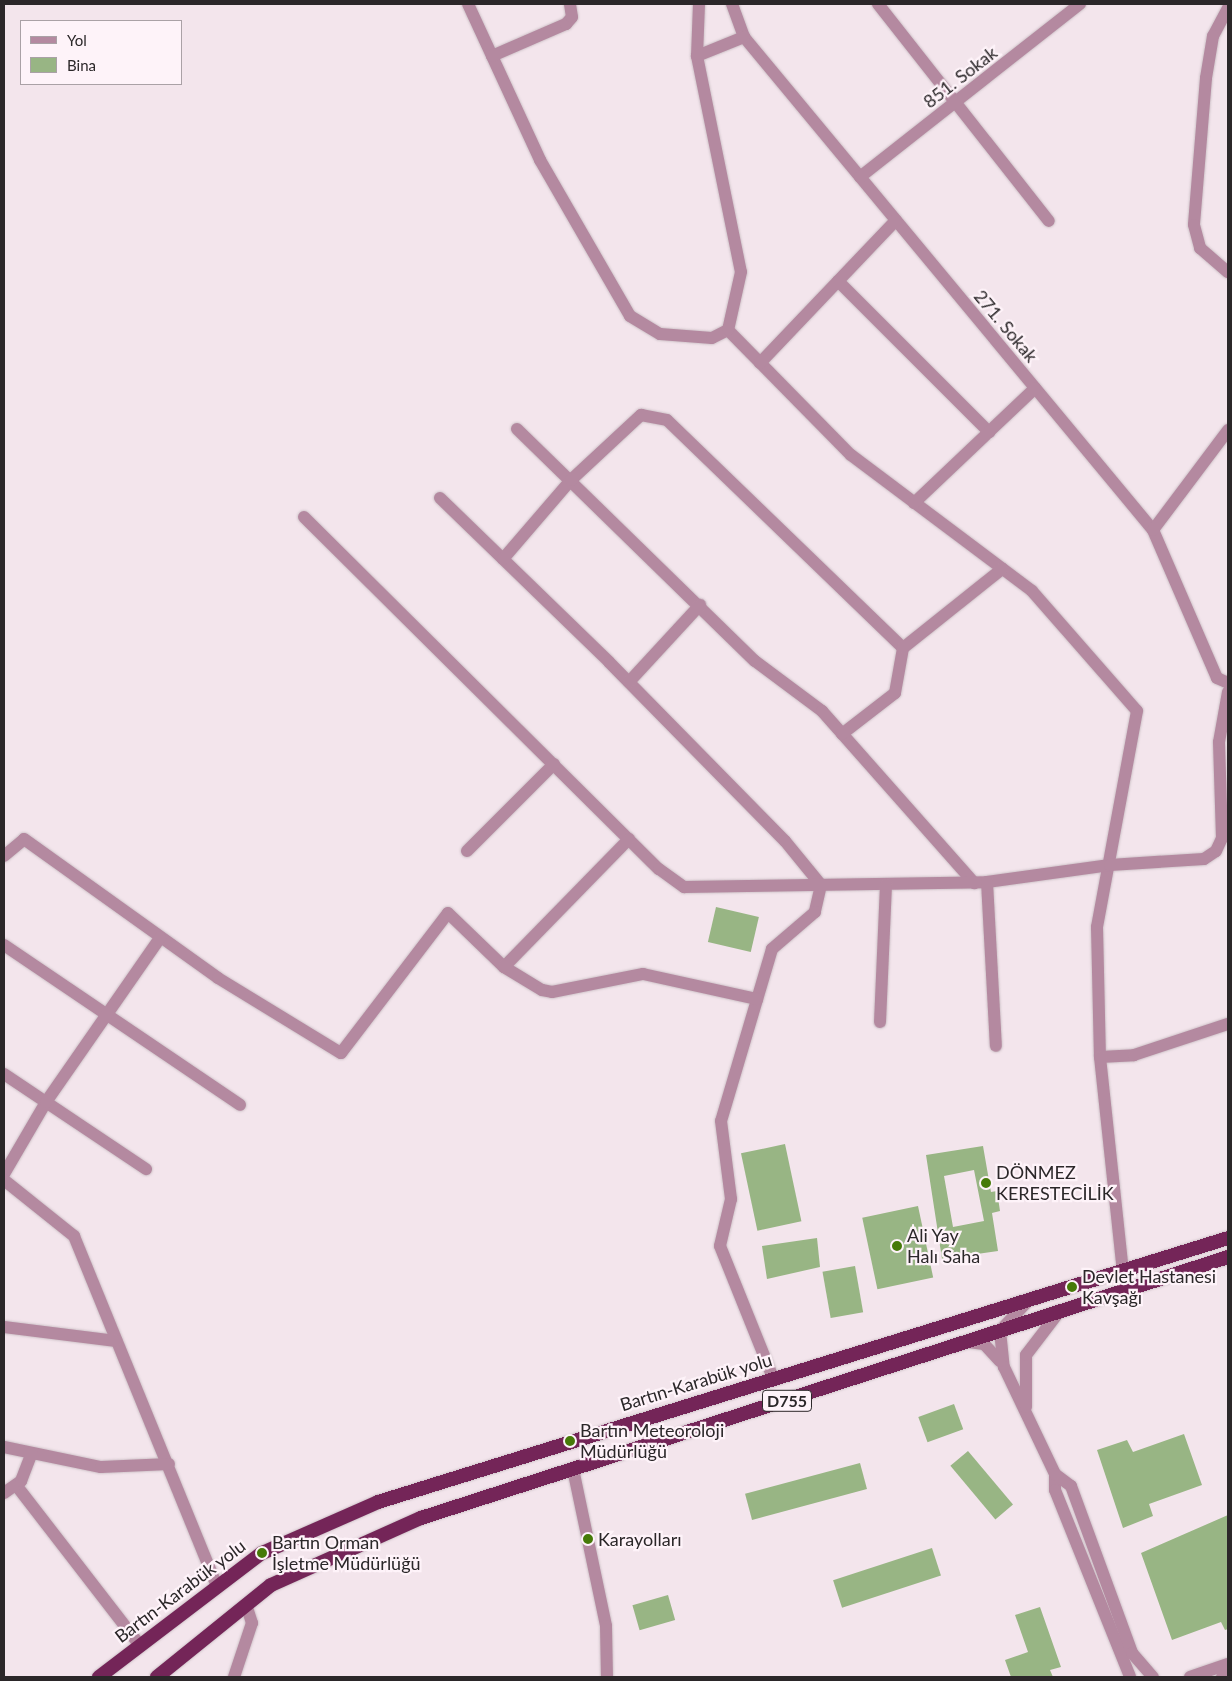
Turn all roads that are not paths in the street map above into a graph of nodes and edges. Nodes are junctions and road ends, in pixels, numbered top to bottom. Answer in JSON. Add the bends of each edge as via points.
{"nodes":[{"id":1,"x":468,"y":4,"type":"edge"},
{"id":2,"x":570,"y":4,"type":"edge"},
{"id":3,"x":699,"y":4,"type":"edge"},
{"id":4,"x":732,"y":4,"type":"edge"},
{"id":5,"x":878,"y":4,"type":"edge"},
{"id":6,"x":1080,"y":4,"type":"edge"},
{"id":7,"x":1228,"y":8,"type":"edge"},
{"id":8,"x":744,"y":37,"type":"junction"},
{"id":9,"x":492,"y":56,"type":"junction"},
{"id":10,"x":697,"y":56,"type":"junction"},
{"id":11,"x":956,"y":101,"type":"junction"},
{"id":12,"x":860,"y":177,"type":"junction"},
{"id":13,"x":896,"y":220,"type":"junction"},
{"id":14,"x":1049,"y":221,"type":"dead end"},
{"id":15,"x":1228,"y":272,"type":"edge"},
{"id":16,"x":838,"y":281,"type":"junction"},
{"id":17,"x":728,"y":330,"type":"junction"},
{"id":18,"x":760,"y":363,"type":"junction"},
{"id":19,"x":1035,"y":388,"type":"junction"},
{"id":20,"x":518,"y":430,"type":"dead end"},
{"id":21,"x":1228,"y":430,"type":"edge"},
{"id":22,"x":989,"y":432,"type":"junction"},
{"id":23,"x":1223,"y":446,"type":"edge"},
{"id":24,"x":571,"y":480,"type":"junction"},
{"id":25,"x":440,"y":498,"type":"dead end"},
{"id":26,"x":914,"y":503,"type":"junction"},
{"id":27,"x":304,"y":517,"type":"dead end"},
{"id":28,"x":1153,"y":530,"type":"junction"},
{"id":29,"x":503,"y":560,"type":"junction"},
{"id":30,"x":1002,"y":569,"type":"junction"},
{"id":31,"x":700,"y":605,"type":"junction"},
{"id":32,"x":903,"y":648,"type":"junction"},
{"id":33,"x":629,"y":682,"type":"junction"},
{"id":34,"x":1228,"y":683,"type":"edge"},
{"id":35,"x":1228,"y":692,"type":"edge"},
{"id":36,"x":842,"y":734,"type":"junction"},
{"id":37,"x":554,"y":764,"type":"junction"},
{"id":38,"x":629,"y":838,"type":"junction"},
{"id":39,"x":467,"y":851,"type":"dead end"},
{"id":40,"x":4,"y":856,"type":"edge"},
{"id":41,"x":1110,"y":865,"type":"junction"},
{"id":42,"x":981,"y":882,"type":"junction"},
{"id":43,"x":886,"y":884,"type":"junction"},
{"id":44,"x":821,"y":885,"type":"junction"},
{"id":45,"x":160,"y":938,"type":"junction"},
{"id":46,"x":4,"y":945,"type":"edge"},
{"id":47,"x":504,"y":967,"type":"junction"},
{"id":48,"x":757,"y":999,"type":"junction"},
{"id":49,"x":106,"y":1014,"type":"junction"},
{"id":50,"x":880,"y":1022,"type":"dead end"},
{"id":51,"x":1228,"y":1024,"type":"edge"},
{"id":52,"x":996,"y":1046,"type":"dead end"},
{"id":53,"x":1100,"y":1057,"type":"junction"},
{"id":54,"x":4,"y":1074,"type":"edge"},
{"id":55,"x":46,"y":1102,"type":"junction"},
{"id":56,"x":240,"y":1106,"type":"dead end"},
{"id":57,"x":146,"y":1169,"type":"dead end"},
{"id":58,"x":4,"y":1174,"type":"edge"},
{"id":59,"x":4,"y":1180,"type":"edge"},
{"id":60,"x":1228,"y":1238,"type":"edge"},
{"id":61,"x":1228,"y":1257,"type":"edge"},
{"id":62,"x":1123,"y":1272,"type":"junction"},
{"id":63,"x":1030,"y":1300,"type":"junction"},
{"id":64,"x":1058,"y":1312,"type":"junction"},
{"id":65,"x":4,"y":1327,"type":"edge"},
{"id":66,"x":1000,"y":1331,"type":"junction"},
{"id":67,"x":116,"y":1341,"type":"junction"},
{"id":68,"x":968,"y":1342,"type":"junction"},
{"id":69,"x":1004,"y":1367,"type":"junction"},
{"id":70,"x":773,"y":1378,"type":"junction"},
{"id":71,"x":1028,"y":1417,"type":"junction"},
{"id":72,"x":4,"y":1447,"type":"edge"},
{"id":73,"x":32,"y":1453,"type":"junction"},
{"id":74,"x":169,"y":1464,"type":"junction"},
{"id":75,"x":573,"y":1469,"type":"junction"},
{"id":76,"x":1055,"y":1474,"type":"junction"},
{"id":77,"x":16,"y":1485,"type":"junction"},
{"id":78,"x":4,"y":1493,"type":"edge"},
{"id":79,"x":217,"y":1586,"type":"junction"},
{"id":80,"x":246,"y":1605,"type":"junction"},
{"id":81,"x":139,"y":1644,"type":"junction"},
{"id":82,"x":1228,"y":1664,"type":"edge"},
{"id":83,"x":1228,"y":1675,"type":"edge"},
{"id":84,"x":99,"y":1677,"type":"edge"},
{"id":85,"x":157,"y":1677,"type":"edge"},
{"id":86,"x":234,"y":1677,"type":"edge"},
{"id":87,"x":607,"y":1677,"type":"edge"},
{"id":88,"x":1130,"y":1677,"type":"edge"},
{"id":89,"x":1151,"y":1677,"type":"edge"},
{"id":90,"x":1190,"y":1677,"type":"edge"},
{"id":91,"x":1222,"y":1677,"type":"edge"}],
"edges":[{"from":1,"to":9,"type":"street"},
{"from":2,"to":9,"type":"street","via":[[572,16],[566,24]]},
{"from":3,"to":10,"type":"street"},
{"from":4,"to":8,"type":"street","name":"271. Sokak"},
{"from":5,"to":11,"type":"street"},
{"from":6,"to":11,"type":"street","name":"851. Sokak"},
{"from":7,"to":15,"type":"street","via":[[1213,36],[1206,78],[1194,224],[1200,248]]},
{"from":8,"to":10,"type":"street"},
{"from":8,"to":12,"type":"street","name":"271. Sokak"},
{"from":9,"to":17,"type":"street","via":[[540,160],[630,316],[660,334],[712,338]]},
{"from":10,"to":17,"type":"street","via":[[741,272]]},
{"from":11,"to":12,"type":"street","name":"851. Sokak"},
{"from":11,"to":14,"type":"street"},
{"from":12,"to":13,"type":"street","name":"271. Sokak"},
{"from":13,"to":16,"type":"street"},
{"from":13,"to":19,"type":"street","name":"271. Sokak"},
{"from":16,"to":18,"type":"street"},
{"from":16,"to":22,"type":"street"},
{"from":17,"to":18,"type":"street"},
{"from":18,"to":26,"type":"street","via":[[851,455]]},
{"from":19,"to":22,"type":"street"},
{"from":19,"to":28,"type":"street","name":"271. Sokak"},
{"from":20,"to":24,"type":"street"},
{"from":21,"to":23,"type":"street"},
{"from":22,"to":26,"type":"street"},
{"from":23,"to":28,"type":"street"},
{"from":24,"to":29,"type":"street"},
{"from":24,"to":31,"type":"street"},
{"from":24,"to":32,"type":"street","via":[[641,415],[667,420]]},
{"from":25,"to":29,"type":"street"},
{"from":26,"to":30,"type":"street"},
{"from":27,"to":37,"type":"street"},
{"from":28,"to":34,"type":"street","name":"271. Sokak","via":[[1217,678]]},
{"from":29,"to":33,"type":"street"},
{"from":30,"to":32,"type":"street"},
{"from":30,"to":41,"type":"street","via":[[1032,591],[1137,711]]},
{"from":31,"to":33,"type":"street"},
{"from":31,"to":36,"type":"street","via":[[755,661],[822,711]]},
{"from":32,"to":36,"type":"street","via":[[895,693]]},
{"from":33,"to":44,"type":"street","via":[[785,840]]},
{"from":35,"to":41,"type":"street","via":[[1220,722],[1222,838],[1216,851],[1204,859]]},
{"from":36,"to":42,"type":"street"},
{"from":37,"to":38,"type":"street"},
{"from":37,"to":39,"type":"street"},
{"from":38,"to":44,"type":"street","via":[[684,887]]},
{"from":38,"to":47,"type":"street"},
{"from":40,"to":45,"type":"street","via":[[24,838]]},
{"from":41,"to":42,"type":"street"},
{"from":41,"to":53,"type":"street","via":[[1097,927]]},
{"from":42,"to":43,"type":"street"},
{"from":42,"to":52,"type":"street"},
{"from":43,"to":44,"type":"street"},
{"from":43,"to":50,"type":"street"},
{"from":44,"to":48,"type":"street","via":[[815,912],[772,949]]},
{"from":45,"to":47,"type":"street","via":[[341,1053],[448,913]]},
{"from":45,"to":49,"type":"street"},
{"from":46,"to":49,"type":"street"},
{"from":47,"to":48,"type":"street","via":[[527,984],[552,992],[643,974]]},
{"from":48,"to":70,"type":"street","via":[[721,1121],[731,1199],[720,1246]]},
{"from":49,"to":55,"type":"street"},
{"from":49,"to":56,"type":"street"},
{"from":51,"to":53,"type":"street","via":[[1134,1055]]},
{"from":53,"to":62,"type":"street"},
{"from":54,"to":55,"type":"street"},
{"from":55,"to":57,"type":"street"},
{"from":55,"to":58,"type":"street"},
{"from":59,"to":67,"type":"street","via":[[74,1236]]},
{"from":60,"to":62,"type":"highway","name":"Bartın-Karabük yolu","number":"D755"},
{"from":61,"to":64,"type":"highway","number":"D755"},
{"from":62,"to":63,"type":"highway","name":"Bartın-Karabük yolu","number":"D755"},
{"from":63,"to":66,"type":"street","via":[[1013,1312]]},
{"from":63,"to":70,"type":"highway","name":"Bartın-Karabük yolu","number":"D755"},
{"from":64,"to":66,"type":"highway","number":"D755"},
{"from":64,"to":71,"type":"street","via":[[1026,1355]]},
{"from":65,"to":67,"type":"street"},
{"from":66,"to":68,"type":"highway","number":"D755"},
{"from":66,"to":69,"type":"street"},
{"from":67,"to":74,"type":"street"},
{"from":68,"to":69,"type":"street","via":[[994,1351]]},
{"from":68,"to":75,"type":"highway","number":"D755"},
{"from":69,"to":71,"type":"street"},
{"from":70,"to":79,"type":"highway","name":"Bartın-Karabük yolu","number":"D755","via":[[378,1502],[262,1553]]},
{"from":71,"to":76,"type":"street"},
{"from":72,"to":73,"type":"street"},
{"from":73,"to":74,"type":"street","via":[[101,1467]]},
{"from":73,"to":77,"type":"street"},
{"from":74,"to":79,"type":"street"},
{"from":75,"to":80,"type":"highway","number":"D755","via":[[421,1518],[271,1586]]},
{"from":75,"to":87,"type":"street","via":[[606,1626]]},
{"from":76,"to":88,"type":"street","via":[[1055,1490]]},
{"from":76,"to":89,"type":"street","via":[[1071,1486],[1132,1653]]},
{"from":77,"to":78,"type":"street"},
{"from":77,"to":81,"type":"street"},
{"from":79,"to":81,"type":"highway","name":"Bartın-Karabük yolu","number":"D755"},
{"from":80,"to":85,"type":"highway","number":"D755"},
{"from":80,"to":86,"type":"street","via":[[252,1623]]},
{"from":81,"to":84,"type":"highway","name":"Bartın-Karabük yolu","number":"D755"},
{"from":82,"to":90,"type":"street"},
{"from":83,"to":91,"type":"street"}]}
